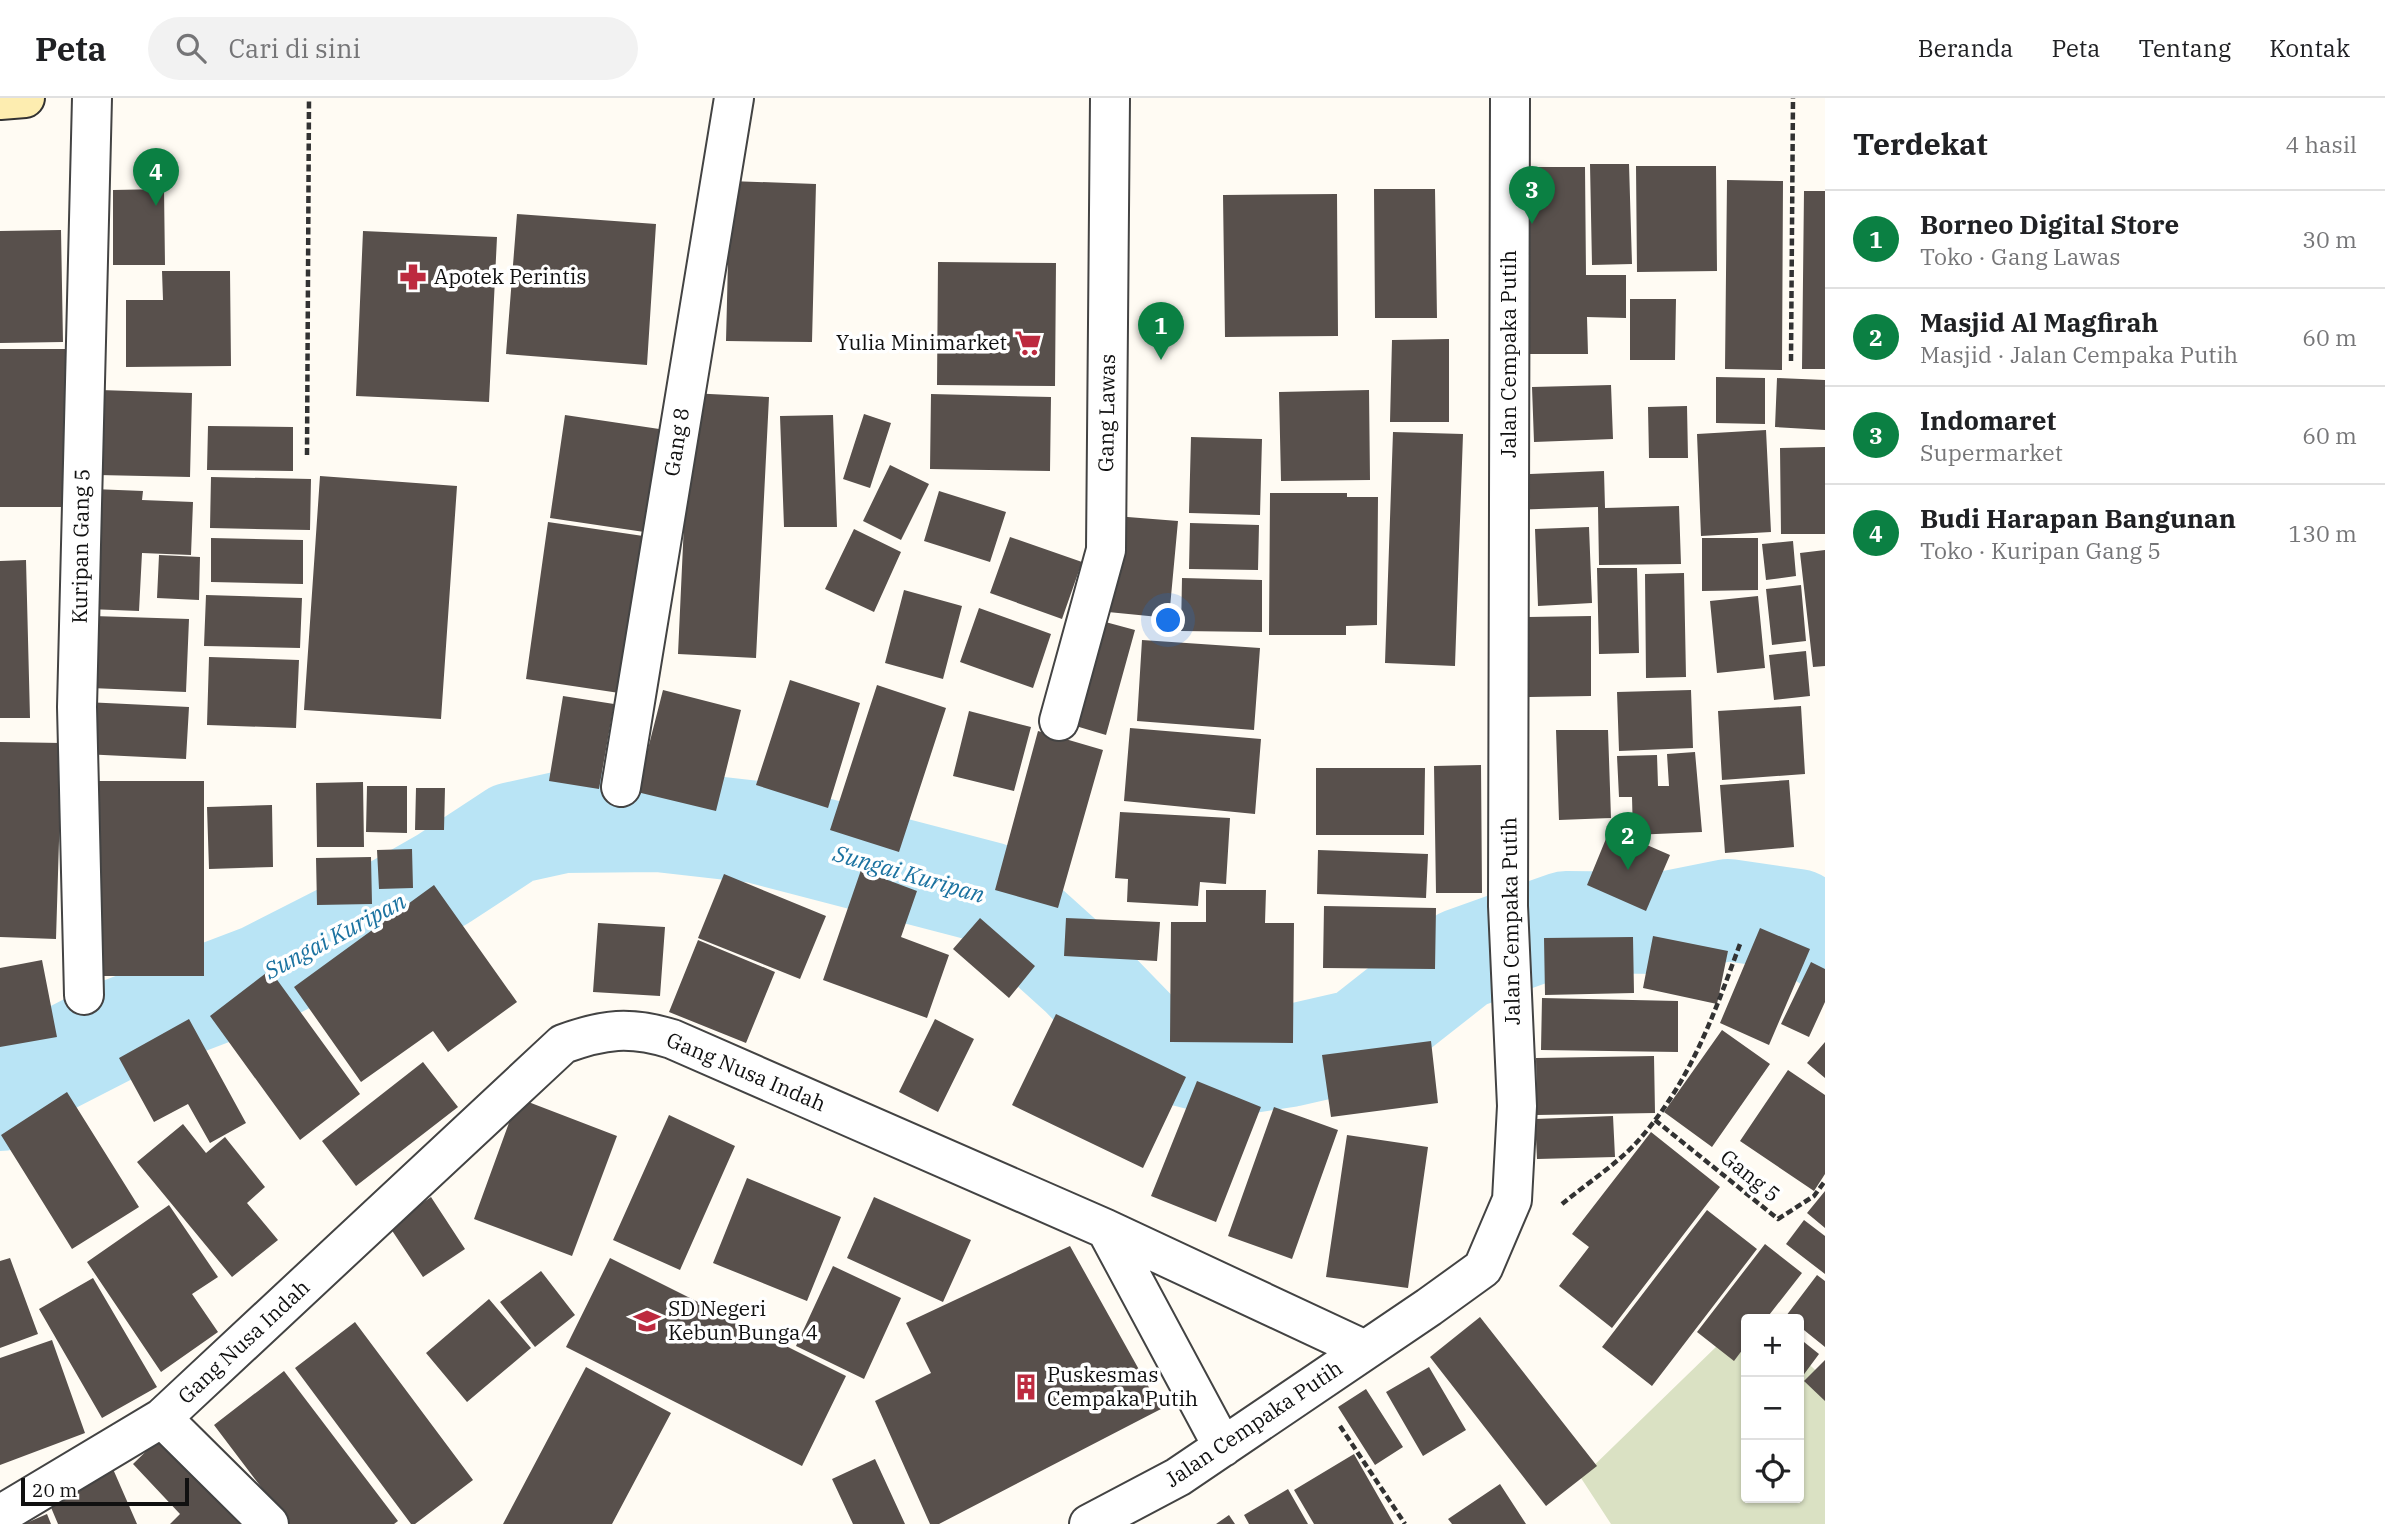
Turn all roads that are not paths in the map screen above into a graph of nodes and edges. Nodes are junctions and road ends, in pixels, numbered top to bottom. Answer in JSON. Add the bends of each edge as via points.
{"nodes":[{"id":1,"x":25,"y":98,"type":"edge"},
{"id":2,"x":92,"y":98,"type":"edge"},
{"id":3,"x":734,"y":98,"type":"edge"},
{"id":4,"x":1111,"y":98,"type":"edge"},
{"id":5,"x":1510,"y":98,"type":"edge"},
{"id":6,"x":0,"y":100,"type":"edge"},
{"id":7,"x":1059,"y":721,"type":"dead end"},
{"id":8,"x":621,"y":787,"type":"dead end"},
{"id":9,"x":84,"y":995,"type":"dead end"},
{"id":10,"x":1106,"y":1229,"type":"junction"},
{"id":11,"x":1365,"y":1350,"type":"junction"},
{"id":12,"x":162,"y":1418,"type":"junction"},
{"id":13,"x":1223,"y":1447,"type":"junction"},
{"id":14,"x":0,"y":1515,"type":"edge"},
{"id":15,"x":269,"y":1524,"type":"edge"},
{"id":16,"x":1089,"y":1524,"type":"edge"}],
"edges":[{"from":1,"to":6,"type":"main road"},
{"from":2,"to":9,"type":"street","name":"Kuripan Gang 5","via":[[77,707]]},
{"from":3,"to":8,"type":"street","name":"Gang 8"},
{"from":4,"to":7,"type":"street","name":"Gang Lawas","via":[[1106,550]]},
{"from":5,"to":11,"type":"street","name":"Jalan Cempaka Putih","via":[[1508,906],[1517,1106],[1512,1200],[1483,1268]]},
{"from":10,"to":11,"type":"street","name":"Gang Nusa Indah"},
{"from":10,"to":12,"type":"street","name":"Gang Nusa Indah","via":[[672,1039],[650,1032],[610,1030],[563,1044]]},
{"from":10,"to":13,"type":"street"},
{"from":11,"to":13,"type":"street","name":"Jalan Cempaka Putih"},
{"from":12,"to":14,"type":"street","name":"Gang Nusa Indah"},
{"from":12,"to":15,"type":"street"},
{"from":13,"to":16,"type":"street","name":"Jalan Cempaka Putih","via":[[1178,1477]]}]}
